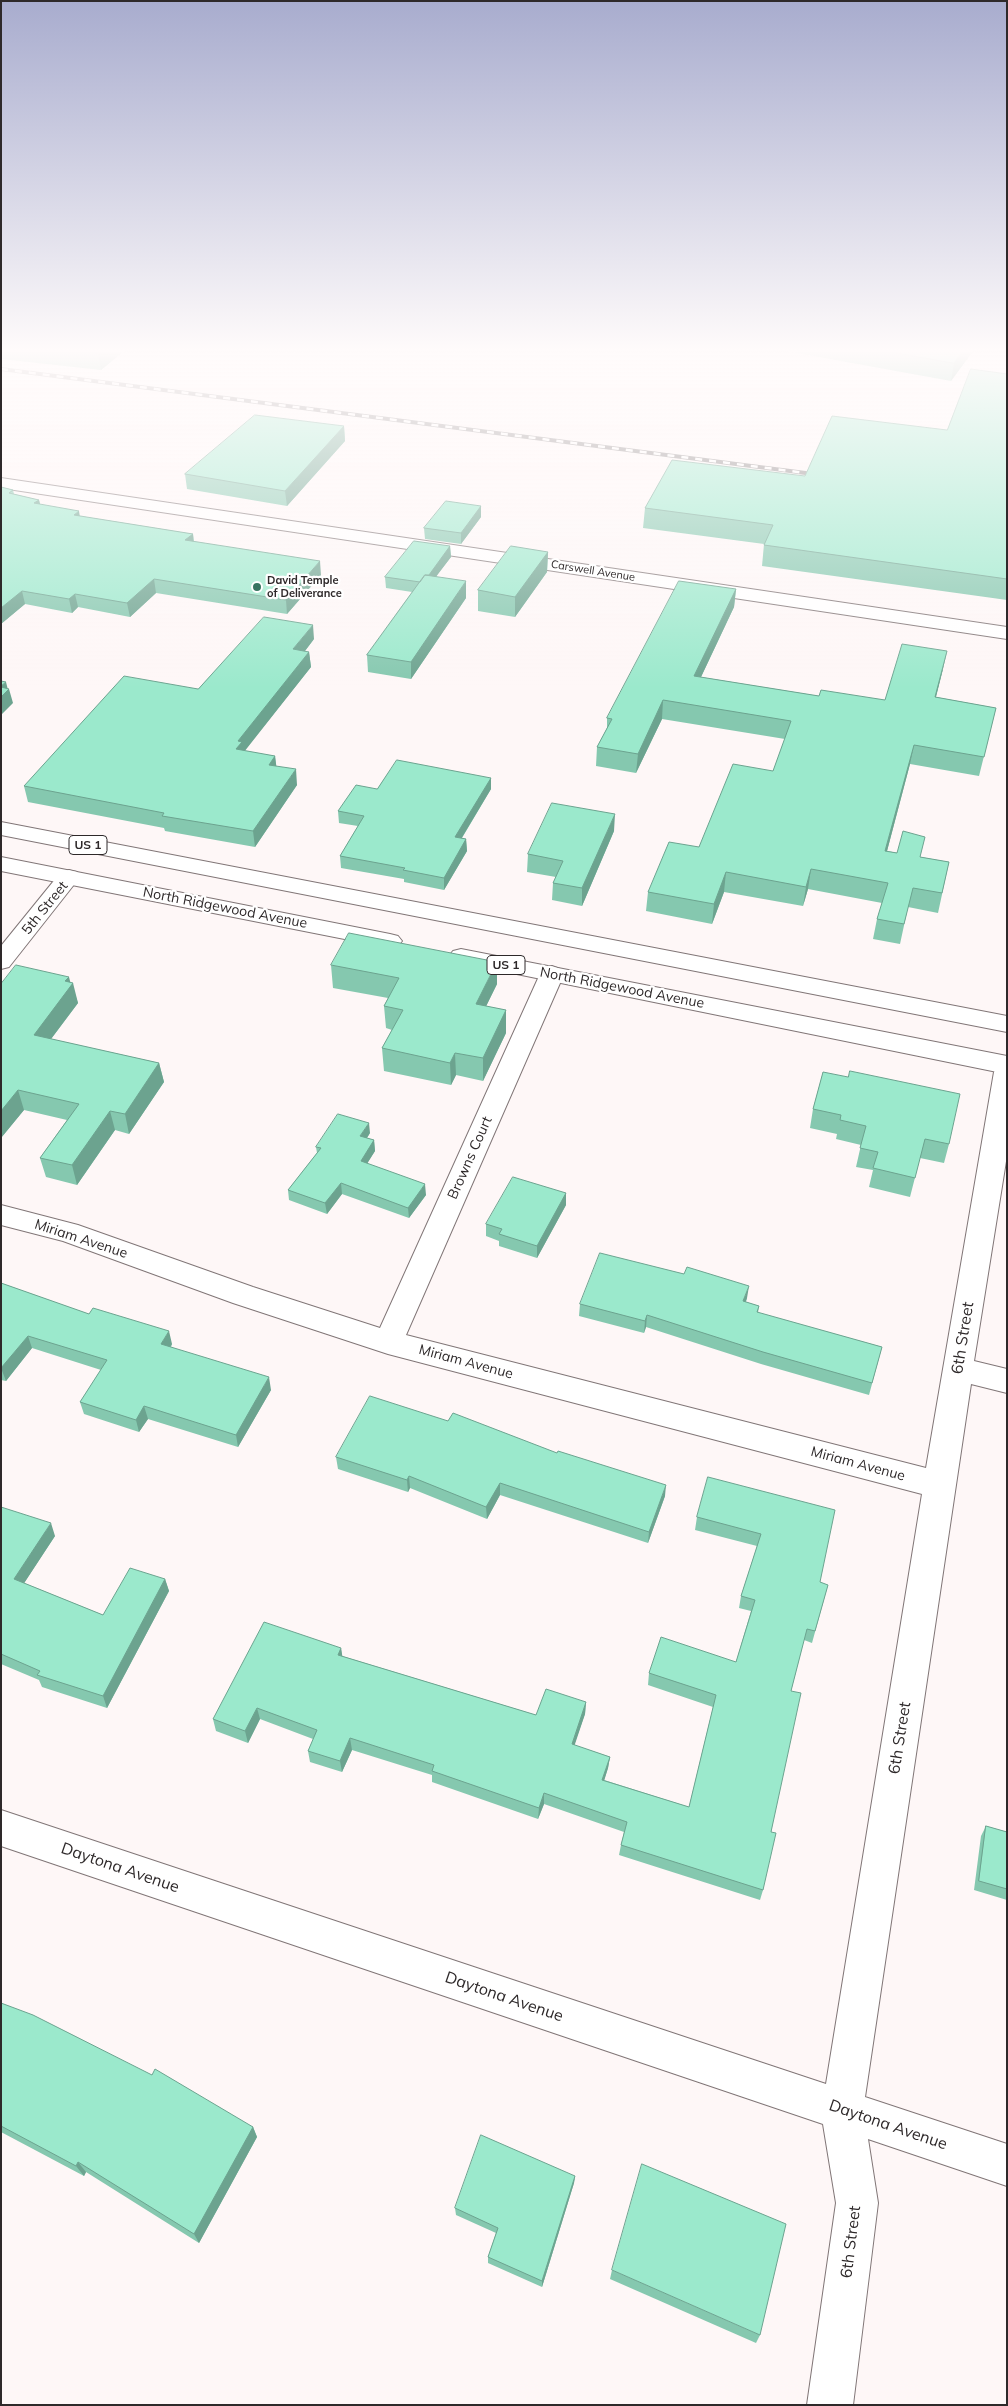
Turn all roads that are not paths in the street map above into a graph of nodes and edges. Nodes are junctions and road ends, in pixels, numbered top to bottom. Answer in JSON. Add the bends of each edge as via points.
{"nodes":[{"id":1,"x":1,"y":482,"type":"edge"},
{"id":2,"x":1007,"y":633,"type":"edge"},
{"id":3,"x":1,"y":828,"type":"edge"},
{"id":4,"x":91,"y":846,"type":"junction"},
{"id":5,"x":176,"y":862,"type":"junction"},
{"id":6,"x":3,"y":864,"type":"edge"},
{"id":7,"x":69,"y":877,"type":"junction"},
{"id":8,"x":1,"y":962,"type":"edge"},
{"id":9,"x":552,"y":974,"type":"junction"},
{"id":10,"x":1007,"y":1024,"type":"edge"},
{"id":11,"x":1007,"y":1065,"type":"edge"},
{"id":12,"x":1007,"y":1072,"type":"edge"},
{"id":13,"x":1,"y":1215,"type":"edge"},
{"id":14,"x":388,"y":1342,"type":"junction"},
{"id":15,"x":958,"y":1369,"type":"junction"},
{"id":16,"x":1007,"y":1381,"type":"edge"},
{"id":17,"x":939,"y":1485,"type":"junction"},
{"id":18,"x":1,"y":1828,"type":"edge"},
{"id":19,"x":842,"y":2110,"type":"junction"},
{"id":20,"x":1007,"y":2165,"type":"edge"},
{"id":21,"x":830,"y":2405,"type":"edge"}],
"edges":[{"from":1,"to":2,"type":"street","name":"Carswell Avenue"},
{"from":3,"to":4,"type":"street","number":"US 1"},
{"from":4,"to":5,"type":"street","number":"US 1"},
{"from":4,"to":6,"type":"street","via":[[52,858]]},
{"from":5,"to":7,"type":"street","via":[[111,868]]},
{"from":5,"to":10,"type":"street","number":"US 1"},
{"from":6,"to":7,"type":"street","name":"North Ridgewood Avenue","number":"US 1"},
{"from":7,"to":8,"type":"street","name":"5th Street"},
{"from":7,"to":9,"type":"street","name":"North Ridgewood Avenue","number":"US 1"},
{"from":9,"to":11,"type":"street","name":"North Ridgewood Avenue","number":"US 1"},
{"from":9,"to":14,"type":"street","name":"Browns Court"},
{"from":12,"to":15,"type":"street","name":"6th Street"},
{"from":13,"to":14,"type":"street","name":"Miriam Avenue","via":[[68,1232],[243,1295]]},
{"from":14,"to":17,"type":"street","name":"Miriam Avenue"},
{"from":15,"to":16,"type":"street"},
{"from":15,"to":17,"type":"street","name":"6th Street"},
{"from":17,"to":19,"type":"street","name":"6th Street"},
{"from":18,"to":19,"type":"street","name":"Daytona Avenue"},
{"from":19,"to":20,"type":"street","name":"Daytona Avenue"},
{"from":19,"to":21,"type":"street","name":"6th Street","via":[[857,2202]]}]}
